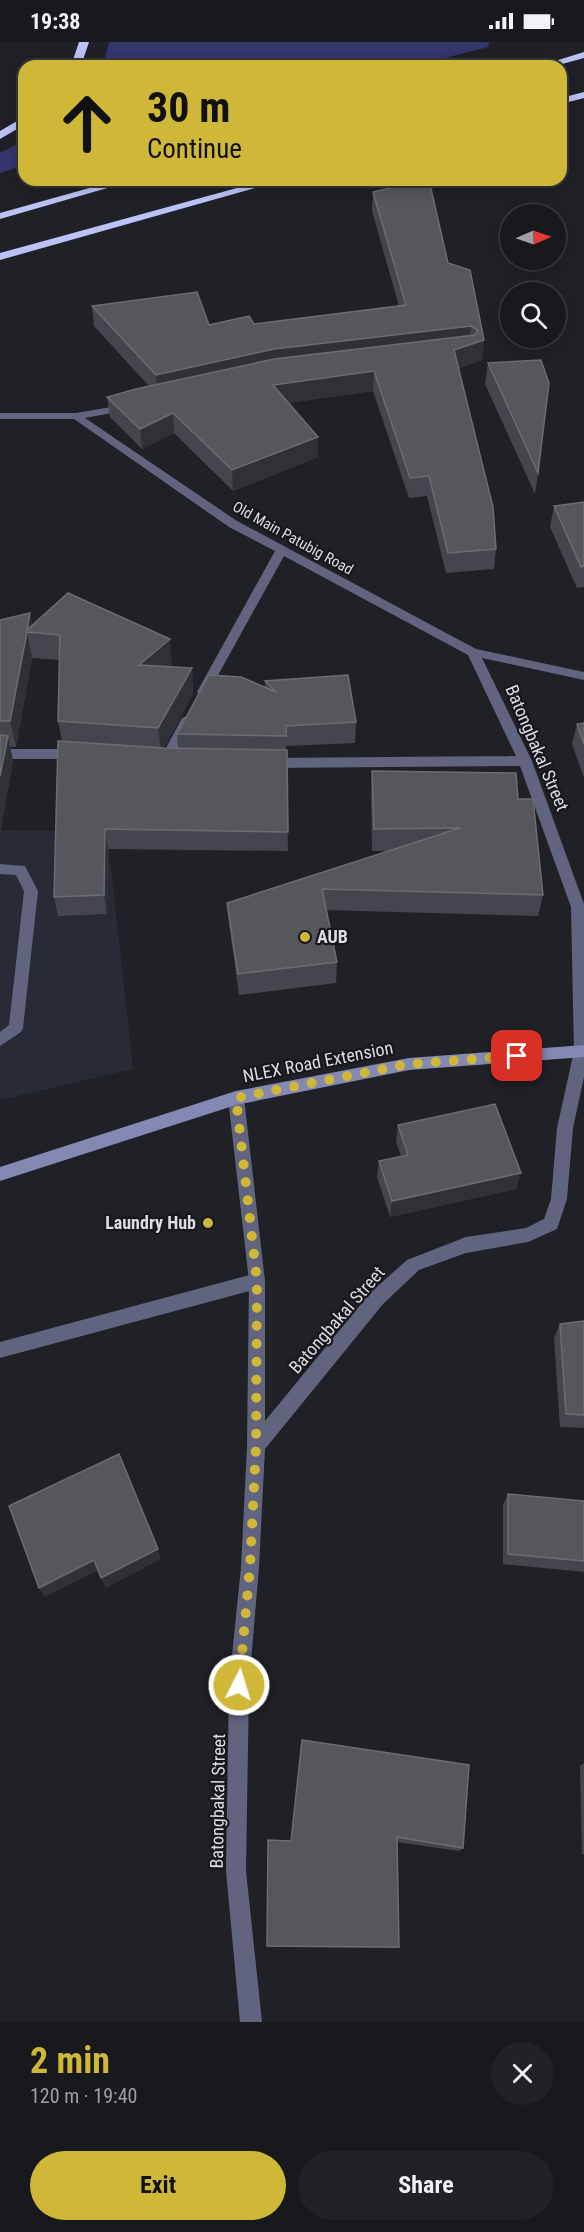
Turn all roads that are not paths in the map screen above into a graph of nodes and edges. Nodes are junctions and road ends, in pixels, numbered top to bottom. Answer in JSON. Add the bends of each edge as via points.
{"nodes":[{"id":1,"x":84,"y":42,"type":"edge"},
{"id":2,"x":584,"y":55,"type":"edge"},
{"id":3,"x":78,"y":60,"type":"edge"},
{"id":4,"x":566,"y":60,"type":"edge"},
{"id":5,"x":584,"y":95,"type":"edge"},
{"id":6,"x":584,"y":101,"type":"edge"},
{"id":7,"x":567,"y":102,"type":"edge"},
{"id":8,"x":567,"y":103,"type":"edge"},
{"id":9,"x":18,"y":124,"type":"edge"},
{"id":10,"x":0,"y":136,"type":"edge"},
{"id":11,"x":108,"y":186,"type":"edge"},
{"id":12,"x":256,"y":186,"type":"edge"},
{"id":13,"x":0,"y":216,"type":"edge"},
{"id":14,"x":0,"y":257,"type":"edge"},
{"id":15,"x":144,"y":404,"type":"edge"},
{"id":16,"x":0,"y":416,"type":"edge"},
{"id":17,"x":76,"y":416,"type":"junction"},
{"id":18,"x":281,"y":550,"type":"junction"},
{"id":19,"x":472,"y":652,"type":"junction"},
{"id":20,"x":584,"y":676,"type":"edge"},
{"id":21,"x":0,"y":754,"type":"edge"},
{"id":22,"x":90,"y":755,"type":"edge"},
{"id":23,"x":166,"y":761,"type":"edge"},
{"id":24,"x":525,"y":761,"type":"junction"},
{"id":25,"x":259,"y":763,"type":"edge"},
{"id":26,"x":0,"y":869,"type":"edge"},
{"id":27,"x":581,"y":908,"type":"edge"},
{"id":28,"x":0,"y":1041,"type":"edge"},
{"id":29,"x":583,"y":1051,"type":"edge"},
{"id":30,"x":236,"y":1098,"type":"junction"},
{"id":31,"x":0,"y":1174,"type":"edge"},
{"id":32,"x":257,"y":1281,"type":"junction"},
{"id":33,"x":0,"y":1350,"type":"edge"},
{"id":34,"x":256,"y":1446,"type":"junction"},
{"id":35,"x":251,"y":2022,"type":"edge"}],
"edges":[{"from":1,"to":3,"type":"highway"},
{"from":2,"to":4,"type":"highway"},
{"from":5,"to":7,"type":"highway"},
{"from":6,"to":8,"type":"highway"},
{"from":9,"to":10,"type":"highway"},
{"from":11,"to":13,"type":"highway"},
{"from":12,"to":14,"type":"highway"},
{"from":15,"to":17,"type":"street"},
{"from":16,"to":17,"type":"street"},
{"from":17,"to":18,"type":"street","name":"Old Main Patubig Road","via":[[233,524]]},
{"from":18,"to":19,"type":"street","name":"Old Main Patubig Road"},
{"from":18,"to":23,"type":"street"},
{"from":19,"to":20,"type":"street","name":"Old Main Patubig Road"},
{"from":19,"to":24,"type":"street","name":"Batongbakal Street"},
{"from":21,"to":22,"type":"street"},
{"from":24,"to":25,"type":"street"},
{"from":24,"to":27,"type":"street","name":"Batongbakal Street"},
{"from":26,"to":28,"type":"street","via":[[20,870],[31,891],[16,1028]]},
{"from":27,"to":29,"type":"street","name":"Batongbakal Street"},
{"from":29,"to":30,"type":"main road","name":"NLEX Road Extension","via":[[409,1064]]},
{"from":29,"to":34,"type":"street","name":"Batongbakal Street","via":[[565,1128],[559,1198],[551,1224],[528,1235],[466,1245],[413,1265],[377,1298]]},
{"from":30,"to":31,"type":"main road","name":"NLEX Road Extension"},
{"from":30,"to":32,"type":"street"},
{"from":32,"to":33,"type":"street"},
{"from":32,"to":34,"type":"street"},
{"from":34,"to":35,"type":"street","name":"Batongbakal Street","via":[[239,1685],[236,1871]]}]}
